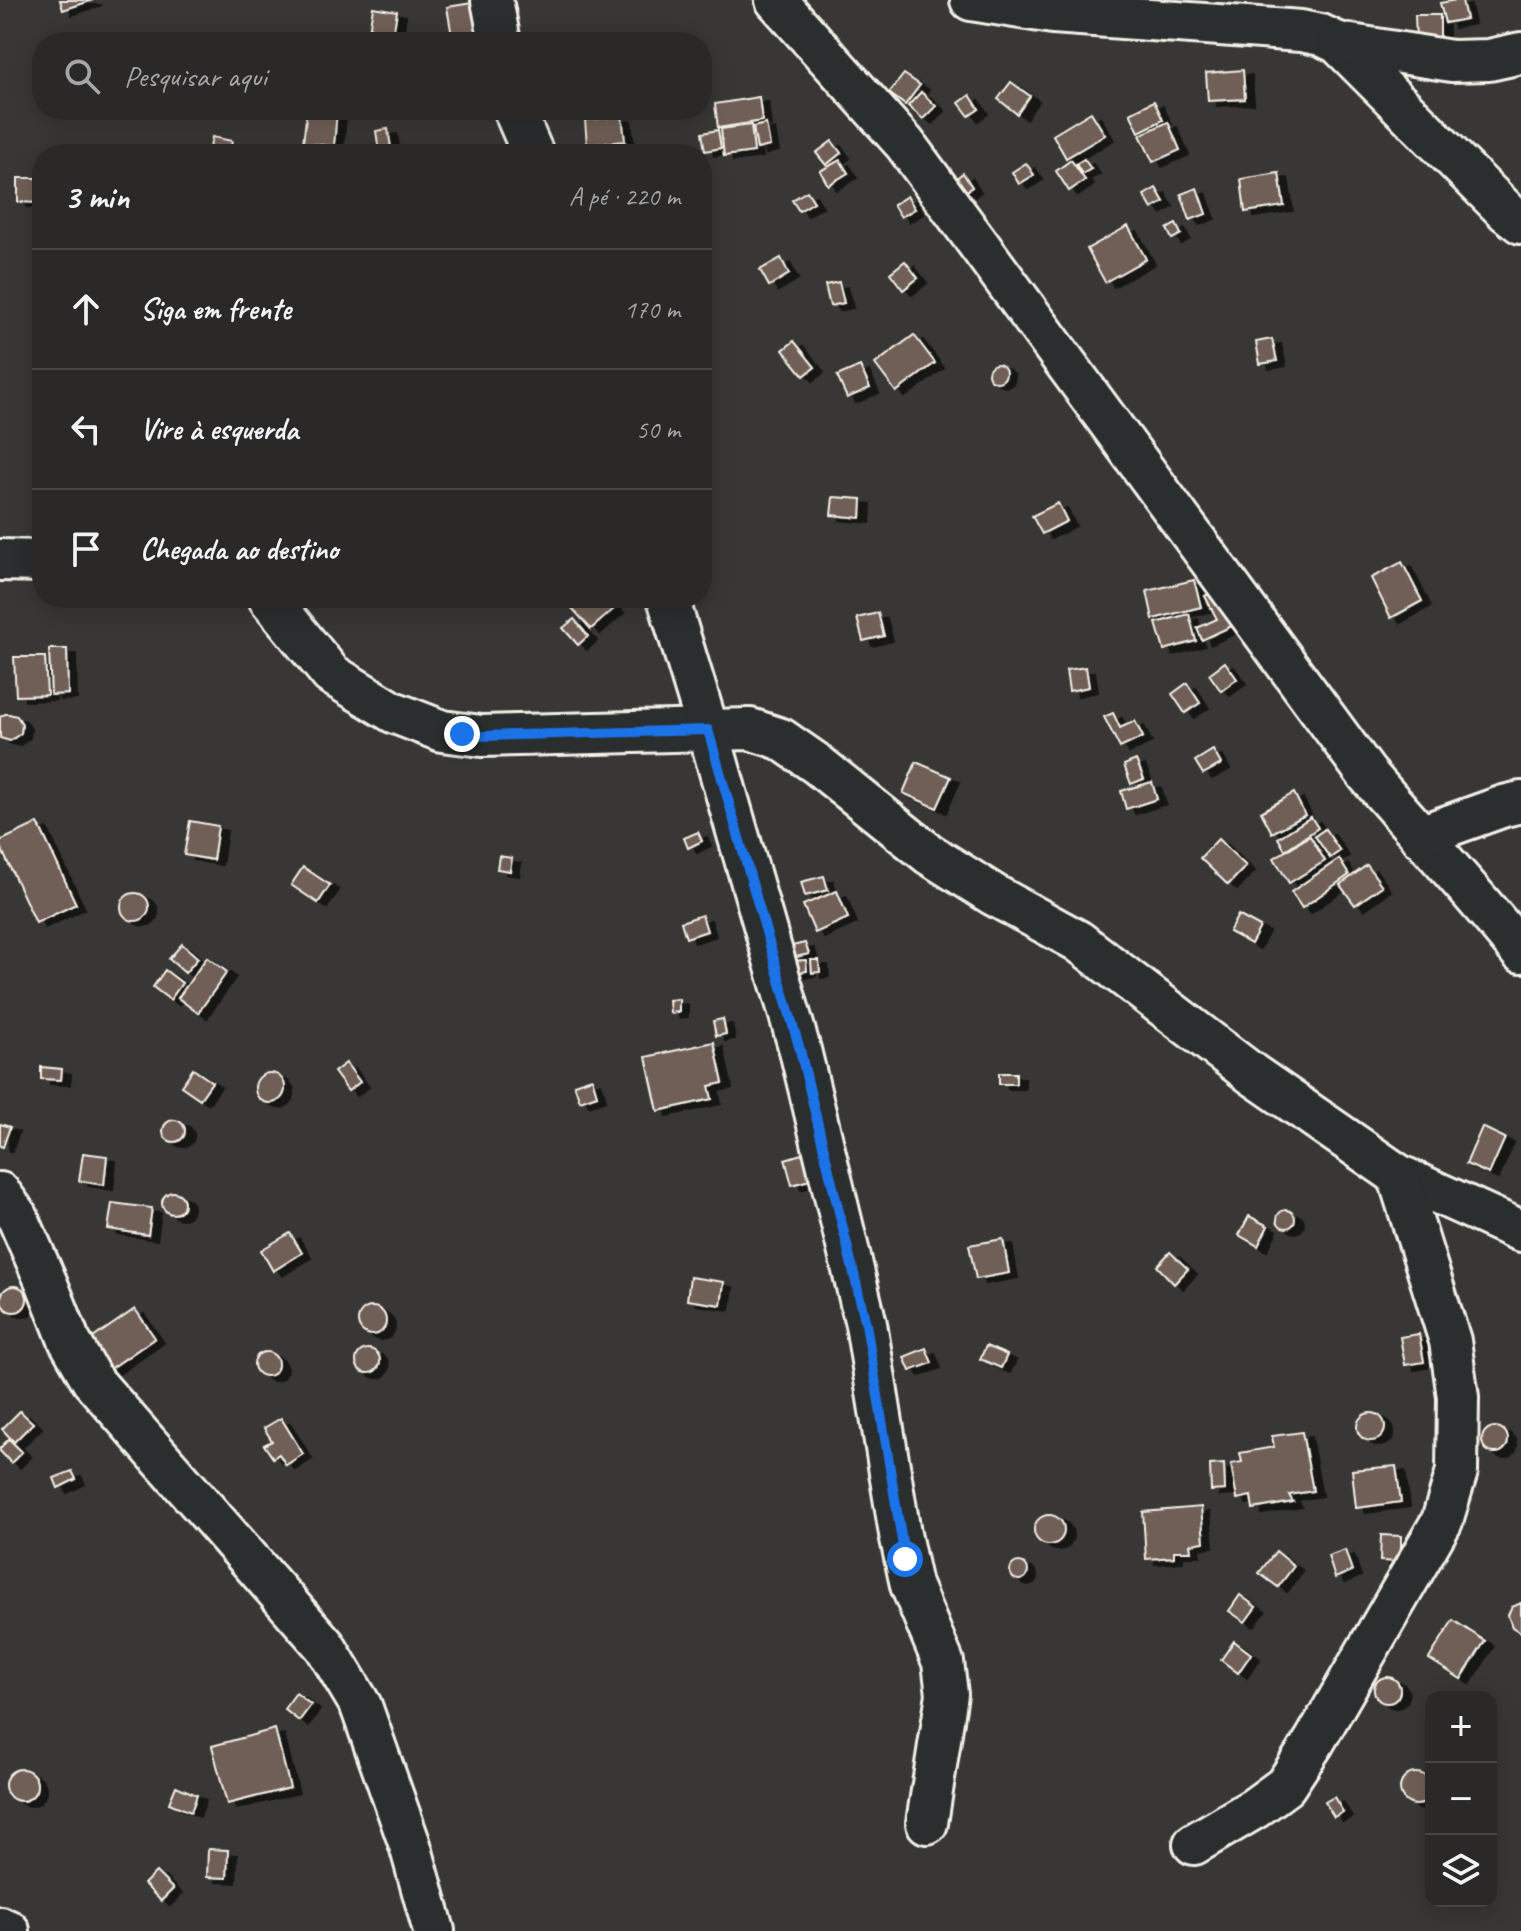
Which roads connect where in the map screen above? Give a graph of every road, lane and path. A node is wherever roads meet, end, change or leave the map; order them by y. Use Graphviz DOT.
graph roads {
  1 [pos="492,0"];
  2 [pos="776,0"];
  3 [pos="971,0"];
  4 [pos="1295,15"];
  5 [pos="498,32"];
  6 [pos="1338,43"];
  7 [pos="1521,53"];
  8 [pos="518,120"];
  9 [pos="529,144"];
  10 [pos="1521,223"];
  11 [pos="0,560"];
  12 [pos="32,561"];
  13 [pos="277,608"];
  14 [pos="671,608"];
  15 [pos="708,730"];
  16 [pos="1521,802"];
  17 [pos="1420,836"];
  18 [pos="1521,952"];
  19 [pos="1398,1175"];
  20 [pos="0,1193"];
  21 [pos="1521,1231"];
  22 [pos="927,1823"];
  23 [pos="1194,1844"];
  24 [pos="0,1927"];
  25 [pos="9,1931"];
  26 [pos="434,1931"];
  1 -- 5 [label="street"];
  2 -- 17 [label="street"];
  3 -- 4 [label="street"];
  4 -- 6 [label="street"];
  6 -- 7 [label="street"];
  6 -- 10 [label="street"];
  8 -- 9 [label="street"];
  11 -- 12 [label="street"];
  13 -- 15 [label="street"];
  14 -- 15 [label="street"];
  15 -- 19 [label="street"];
  15 -- 22 [label="street"];
  16 -- 17 [label="street"];
  17 -- 18 [label="street"];
  19 -- 21 [label="street"];
  19 -- 23 [label="street"];
  20 -- 26 [label="street"];
  24 -- 25 [label="street"];
}
